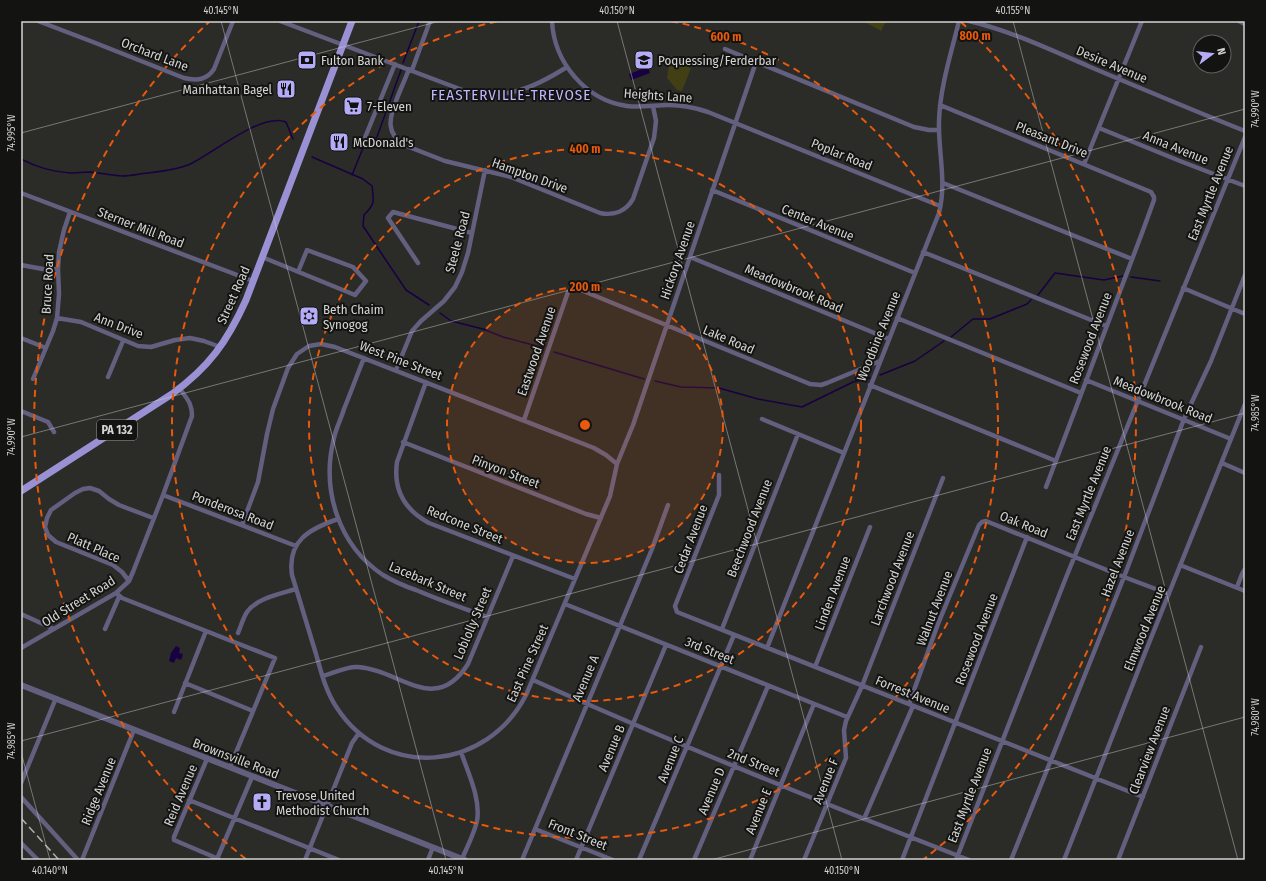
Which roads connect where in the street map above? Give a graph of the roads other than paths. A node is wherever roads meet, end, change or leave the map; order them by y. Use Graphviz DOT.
graph roads {
  1 [pos="38,21"];
  2 [pos="234,21"];
  3 [pos="280,21"];
  4 [pos="352,21"];
  5 [pos="430,21"];
  6 [pos="552,21"];
  7 [pos="959,21"];
  8 [pos="969,21"];
  9 [pos="1142,21"];
  10 [pos="1239,21"];
  11 [pos="1245,24"];
  12 [pos="343,45"];
  13 [pos="724,49"];
  14 [pos="756,62"];
  15 [pos="395,64"];
  16 [pos="567,67"];
  17 [pos="410,70"];
  18 [pos="1119,79"];
  19 [pos="940,105"];
  20 [pos="653,106"];
  21 [pos="735,122"];
  22 [pos="1099,128"];
  23 [pos="939,130"];
  24 [pos="1245,131"];
  25 [pos="1245,137"];
  26 [pos="364,140"];
  27 [pos="1084,164"];
  28 [pos="485,170"];
  29 [pos="1228,179"];
  30 [pos="943,183"];
  31 [pos="1245,186"];
  32 [pos="712,190"];
  33 [pos="21,193"];
  34 [pos="1154,197"];
  35 [pos="940,206"];
  36 [pos="70,212"];
  37 [pos="472,233"];
  38 [pos="922,252"];
  39 [pos="262,257"];
  40 [pos="690,257"];
  41 [pos="1132,259"];
  42 [pos="418,263"];
  43 [pos="21,265"];
  44 [pos="58,269"];
  45 [pos="298,272"];
  46 [pos="915,273"];
  47 [pos="1245,275"];
  48 [pos="253,281"];
  49 [pos="1183,288"];
  50 [pos="571,289"];
  51 [pos="1232,308"];
  52 [pos="1245,314"];
  53 [pos="57,318"];
  54 [pos="897,318"];
  55 [pos="667,325"];
  56 [pos="1106,326"];
  57 [pos="21,338"];
  58 [pos="889,339"];
  59 [pos="123,341"];
  60 [pos="220,347"];
  61 [pos="46,348"];
  62 [pos="364,358"];
  63 [pos="880,361"];
  64 [pos="396,370"];
  65 [pos="108,377"];
  66 [pos="33,379"];
  67 [pos="1086,380"];
  68 [pos="426,382"];
  69 [pos="870,385"];
  70 [pos="180,389"];
  71 [pos="1081,393"];
  72 [pos="1138,401"];
  73 [pos="1245,404"];
  74 [pos="21,411"];
  75 [pos="762,419"];
  76 [pos="1184,419"];
  77 [pos="524,420"];
  78 [pos="54,432"];
  79 [pos="798,434"];
  80 [pos="1231,439"];
  81 [pos="403,442"];
  82 [pos="844,453"];
  83 [pos="1056,461"];
  84 [pos="1222,463"];
  85 [pos="617,464"];
  86 [pos="1245,473"];
  87 [pos="719,475"];
  88 [pos="943,478"];
  89 [pos="1046,487"];
  90 [pos="21,491"];
  91 [pos="163,495"];
  92 [pos="668,505"];
  93 [pos="153,518"];
  94 [pos="601,518"];
  95 [pos="338,519"];
  96 [pos="982,522"];
  97 [pos="242,525"];
  98 [pos="870,527"];
  99 [pos="1027,537"];
  100 [pos="296,546"];
  101 [pos="513,556"];
  102 [pos="1074,556"];
  103 [pos="1180,566"];
  104 [pos="1245,569"];
  105 [pos="1124,577"];
  106 [pos="575,579"];
  107 [pos="129,581"];
  108 [pos="1237,587"];
  109 [pos="296,589"];
  110 [pos="1245,591"];
  111 [pos="1169,594"];
  112 [pos="118,595"];
  113 [pos="565,604"];
  114 [pos="676,610"];
  115 [pos="21,614"];
  116 [pos="487,617"];
  117 [pos="619,625"];
  118 [pos="54,629"];
  119 [pos="105,629"];
  120 [pos="722,629"];
  121 [pos="206,631"];
  122 [pos="238,633"];
  123 [pos="734,634"];
  124 [pos="666,645"];
  125 [pos="1201,647"];
  126 [pos="21,648"];
  127 [pos="767,648"];
  128 [pos="720,666"];
  129 [pos="815,667"];
  130 [pos="323,676"];
  131 [pos="533,680"];
  132 [pos="185,683"];
  133 [pos="21,685"];
  134 [pos="768,686"];
  135 [pos="862,686"];
  136 [pos="56,698"];
  137 [pos="586,704"];
  138 [pos="814,704"];
  139 [pos="911,705"];
  140 [pos="174,712"];
  141 [pos="253,712"];
  142 [pos="847,717"];
  143 [pos="633,723"];
  144 [pos="955,723"];
  145 [pos="134,730"];
  146 [pos="359,733"];
  147 [pos="1002,741"];
  148 [pos="687,746"];
  149 [pos="461,752"];
  150 [pos="207,759"];
  151 [pos="1051,760"];
  152 [pos="734,766"];
  153 [pos="230,767"];
  154 [pos="252,776"];
  155 [pos="1096,778"];
  156 [pos="21,783"];
  157 [pos="780,784"];
  158 [pos="21,797"];
  159 [pos="1143,797"];
  160 [pos="189,800"];
  161 [pos="827,804"];
  162 [pos="327,806"];
  163 [pos="235,818"];
  164 [pos="864,819"];
  165 [pos="535,829"];
  166 [pos="911,837"];
  167 [pos="21,843"];
  168 [pos="433,847"];
  169 [pos="26,848"];
  170 [pos="582,848"];
  171 [pos="310,849"];
  172 [pos="21,852"];
  173 [pos="957,858"];
  174 [pos="463,859"];
  175 [pos="38,860"];
  176 [pos="78,860"];
  177 [pos="82,860"];
  178 [pos="218,860"];
  179 [pos="305,860"];
  180 [pos="339,860"];
  181 [pos="428,860"];
  182 [pos="522,860"];
  183 [pos="576,860"];
  184 [pos="613,860"];
  185 [pos="639,860"];
  186 [pos="694,860"];
  187 [pos="750,860"];
  188 [pos="804,860"];
  189 [pos="902,860"];
  190 [pos="969,860"];
  191 [pos="1011,860"];
  192 [pos="1064,860"];
  193 [pos="1118,860"];
  1 -- 2 [label="street, Orchard Lane"];
  3 -- 12 [label="street"];
  4 -- 12 [label="main road, Street Road / PA 132"];
  5 -- 17 [label="street, Hampton Drive"];
  6 -- 16 [label="street, Heights Lane"];
  7 -- 19 [label="street, Woodbine Avenue"];
  8 -- 18 [label="street, Desire Avenue"];
  9 -- 18 [label="street"];
  10 -- 11 [label="street"];
  12 -- 15 [label="street"];
  12 -- 39 [label="main road, Street Road / PA 132"];
  13 -- 14 [label="street"];
  14 -- 21 [label="street, Hickory Avenue"];
  14 -- 23 [label="street"];
  15 -- 17 [label="street"];
  15 -- 26 [label="street"];
  16 -- 17 [label="street"];
  16 -- 20 [label="street, Heights Lane"];
  17 -- 28 [label="street, Hampton Drive"];
  18 -- 22 [label="street"];
  18 -- 24 [label="street, Desire Avenue"];
  19 -- 23 [label="street, Woodbine Avenue"];
  19 -- 27 [label="street, Pleasant Drive"];
  20 -- 21 [label="street, Heights Lane"];
  20 -- 28 [label="street, Hampton Drive"];
  21 -- 32 [label="street, Hickory Avenue"];
  21 -- 35 [label="street, Poplar Road"];
  22 -- 27 [label="street"];
  22 -- 29 [label="street, Anna Avenue"];
  23 -- 30 [label="street, Woodbine Avenue"];
  25 -- 29 [label="street, East Myrtle Avenue"];
  27 -- 34 [label="street, Pleasant Drive"];
  28 -- 37 [label="street, Steele Road"];
  29 -- 31 [label="street, Anna Avenue"];
  29 -- 49 [label="street, East Myrtle Avenue"];
  30 -- 35 [label="street, Woodbine Avenue"];
  30 -- 41 [label="street"];
  32 -- 40 [label="street, Hickory Avenue"];
  32 -- 46 [label="street, Center Avenue"];
  33 -- 36 [label="street, Sterner Mill Road"];
  34 -- 41 [label="street, Rosewood Avenue"];
  35 -- 38 [label="street, Woodbine Avenue"];
  36 -- 44 [label="street, Bruce Road"];
  36 -- 48 [label="street, Sterner Mill Road"];
  37 -- 42 [label="street"];
  37 -- 64 [label="street, Steele Road"];
  38 -- 46 [label="street, Woodbine Avenue"];
  38 -- 56 [label="street"];
  39 -- 45 [label="street"];
  39 -- 48 [label="main road, Street Road / PA 132"];
  40 -- 55 [label="street, Hickory Avenue"];
  40 -- 58 [label="street, Meadowbrook Road"];
  41 -- 56 [label="street, Rosewood Avenue"];
  43 -- 44 [label="street"];
  44 -- 53 [label="street, Bruce Road"];
  45 -- 45 [label="street"];
  46 -- 54 [label="street, Woodbine Avenue"];
  47 -- 51 [label="street, Hazel Avenue"];
  48 -- 60 [label="main road, Street Road / PA 132"];
  49 -- 51 [label="street"];
  49 -- 72 [label="street, East Myrtle Avenue"];
  50 -- 55 [label="street, Lake Road"];
  50 -- 77 [label="street, Eastwood Avenue"];
  51 -- 52 [label="street"];
  51 -- 76 [label="street, Hazel Avenue"];
  53 -- 59 [label="street, Ann Drive"];
  53 -- 61 [label="street, Bruce Road"];
  54 -- 58 [label="street, Woodbine Avenue"];
  54 -- 71 [label="street"];
  55 -- 63 [label="street, Lake Road"];
  55 -- 85 [label="street, Hickory Avenue"];
  56 -- 67 [label="street, Rosewood Avenue"];
  57 -- 61 [label="street"];
  58 -- 63 [label="street, Woodbine Avenue"];
  59 -- 60 [label="street, Ann Drive"];
  59 -- 65 [label="street"];
  60 -- 70 [label="main road, Street Road / PA 132"];
  61 -- 66 [label="street, Bruce Road"];
  62 -- 64 [label="street, West Pine Street"];
  62 -- 95 [label="street, Lacebark Street"];
  62 -- 97 [label="street, West Pine Street"];
  63 -- 69 [label="street, Woodbine Avenue"];
  64 -- 68 [label="street, West Pine Street"];
  67 -- 71 [label="street, Rosewood Avenue"];
  67 -- 72 [label="street, Meadowbrook Road"];
  68 -- 77 [label="street, West Pine Street"];
  68 -- 81 [label="street, Redcone Street"];
  69 -- 82 [label="street, Woodbine Avenue"];
  69 -- 83 [label="street"];
  70 -- 90 [label="main road, Street Road / PA 132"];
  70 -- 91 [label="street, Old Street Road"];
  71 -- 83 [label="street, Rosewood Avenue"];
  72 -- 76 [label="street, Meadowbrook Road"];
  72 -- 102 [label="street, East Myrtle Avenue"];
  73 -- 80 [label="street, Elmwood Avenue"];
  74 -- 78 [label="street"];
  75 -- 79 [label="street"];
  76 -- 80 [label="street, Meadowbrook Road"];
  76 -- 105 [label="street, Hazel Avenue"];
  77 -- 85 [label="street, West Pine Street"];
  79 -- 82 [label="street"];
  79 -- 120 [label="street, Beechwood Avenue"];
  80 -- 84 [label="street, Elmwood Avenue"];
  81 -- 94 [label="street, Pinyon Street"];
  81 -- 101 [label="street, Redcone Street"];
  82 -- 127 [label="street, Woodbine Avenue"];
  83 -- 89 [label="street, Rosewood Avenue"];
  84 -- 86 [label="street"];
  84 -- 103 [label="street, Elmwood Avenue"];
  85 -- 94 [label="street, East Pine Street"];
  87 -- 114 [label="street, Cedar Avenue"];
  88 -- 135 [label="street, Larchwood Avenue"];
  91 -- 93 [label="street, Old Street Road"];
  91 -- 97 [label="street, Ponderosa Road"];
  92 -- 117 [label="street, Avenue A"];
  93 -- 107 [label="street, Old Street Road"];
  93 -- 107 [label="street, Platt Place"];
  94 -- 106 [label="street, East Pine Street"];
  95 -- 100 [label="street, East Pine Street"];
  95 -- 116 [label="street, Lacebark Street"];
  96 -- 99 [label="street, Oak Road"];
  96 -- 139 [label="street, Walnut Avenue"];
  97 -- 100 [label="street, Ponderosa Road"];
  98 -- 129 [label="street, Linden Avenue"];
  99 -- 102 [label="street, Oak Road"];
  99 -- 144 [label="street, Rosewood Avenue"];
  100 -- 109 [label="street, East Pine Street"];
  101 -- 106 [label="street, Redcone Street"];
  101 -- 116 [label="street, Loblolly Street"];
  102 -- 105 [label="street, Oak Road"];
  102 -- 147 [label="street, East Myrtle Avenue"];
  103 -- 108 [label="street"];
  103 -- 111 [label="street, Elmwood Avenue"];
  104 -- 108 [label="street"];
  105 -- 111 [label="street, Oak Road"];
  105 -- 151 [label="street, Hazel Avenue"];
  106 -- 113 [label="street, East Pine Street"];
  107 -- 112 [label="street, Old Street Road"];
  108 -- 110 [label="street"];
  109 -- 122 [label="street"];
  109 -- 130 [label="street, East Pine Street"];
  111 -- 155 [label="street, Elmwood Avenue"];
  112 -- 118 [label="street, Old Street Road"];
  112 -- 119 [label="street"];
  112 -- 121 [label="street"];
  113 -- 117 [label="street, 3rd Street"];
  113 -- 131 [label="street, East Pine Street"];
  114 -- 120 [label="street, Forrest Avenue"];
  115 -- 118 [label="street"];
  116 -- 130 [label="street, Loblolly Street"];
  117 -- 124 [label="street, 3rd Street"];
  117 -- 137 [label="street, Avenue A"];
  118 -- 126 [label="street, Old Street Road"];
  120 -- 123 [label="street, Forrest Avenue"];
  121 -- 132 [label="street"];
  121 -- 141 [label="street"];
  123 -- 127 [label="street, Forrest Avenue"];
  123 -- 128 [label="street"];
  124 -- 128 [label="street, 3rd Street"];
  124 -- 143 [label="street, Avenue B"];
  125 -- 159 [label="street, Clearview Avenue"];
  127 -- 129 [label="street, Forrest Avenue"];
  128 -- 134 [label="street, 3rd Street"];
  128 -- 148 [label="street, Avenue C"];
  129 -- 135 [label="street, Forrest Avenue"];
  130 -- 146 [label="street, East Pine Street"];
  131 -- 137 [label="street, 2nd Street"];
  131 -- 149 [label="street, East Pine Street"];
  132 -- 140 [label="street"];
  132 -- 141 [label="street"];
  133 -- 136 [label="street, Brownsville Road"];
  134 -- 138 [label="street, 3rd Street"];
  134 -- 152 [label="street, Avenue D"];
  135 -- 139 [label="street, Forrest Avenue"];
  135 -- 142 [label="street, Avenue F"];
  136 -- 145 [label="street, Brownsville Road"];
  136 -- 156 [label="street"];
  137 -- 143 [label="street, 2nd Street"];
  137 -- 165 [label="street, Avenue A"];
  138 -- 142 [label="street, 3rd Street"];
  138 -- 157 [label="street, Avenue E"];
  139 -- 144 [label="street, Forrest Avenue"];
  139 -- 164 [label="street, Walnut Avenue"];
  141 -- 153 [label="street"];
  142 -- 161 [label="street, Avenue F"];
  143 -- 148 [label="street, 2nd Street"];
  143 -- 170 [label="street, Avenue B"];
  144 -- 147 [label="street, Forrest Avenue"];
  144 -- 166 [label="street, Rosewood Avenue"];
  145 -- 150 [label="street, Brownsville Road"];
  145 -- 177 [label="street, Ridge Avenue"];
  146 -- 149 [label="street, East Pine Street"];
  146 -- 162 [label="street"];
  147 -- 151 [label="street, Forrest Avenue"];
  147 -- 173 [label="street, East Myrtle Avenue"];
  148 -- 152 [label="street, 2nd Street"];
  148 -- 185 [label="street, Avenue C"];
  149 -- 174 [label="street"];
  150 -- 153 [label="street, Brownsville Road"];
  150 -- 160 [label="street, Reid Avenue"];
  151 -- 155 [label="street, Forrest Avenue"];
  151 -- 191 [label="street, Hazel Avenue"];
  152 -- 157 [label="street, 2nd Street"];
  152 -- 186 [label="street, Avenue D"];
  153 -- 154 [label="street, Brownsville Road"];
  154 -- 162 [label="street, Brownsville Road"];
  154 -- 163 [label="street"];
  155 -- 159 [label="street, Forrest Avenue"];
  155 -- 192 [label="street, Elmwood Avenue"];
  157 -- 161 [label="street, 2nd Street"];
  157 -- 187 [label="street, Avenue E"];
  158 -- 176 [label="street"];
  159 -- 193 [label="street, Clearview Avenue"];
  160 -- 163 [label="street"];
  160 -- 178 [label="street, Reid Avenue"];
  161 -- 164 [label="street, 2nd Street"];
  161 -- 188 [label="street, Avenue F"];
  162 -- 168 [label="street, Brownsville Road"];
  162 -- 171 [label="street"];
  163 -- 171 [label="street"];
  163 -- 178 [label="street"];
  164 -- 166 [label="street, 2nd Street"];
  165 -- 170 [label="street, Front Street"];
  165 -- 182 [label="street, Avenue A"];
  166 -- 173 [label="street, 2nd Street"];
  166 -- 189 [label="street, Rosewood Avenue"];
  167 -- 169 [label="street"];
  168 -- 174 [label="street, Brownsville Road"];
  168 -- 181 [label="street"];
  169 -- 172 [label="street"];
  169 -- 175 [label="street"];
  170 -- 183 [label="street, Avenue B"];
  170 -- 184 [label="street, Front Street"];
  171 -- 179 [label="street"];
  171 -- 180 [label="street"];
  173 -- 190 [label="street, 2nd Street"];
}
